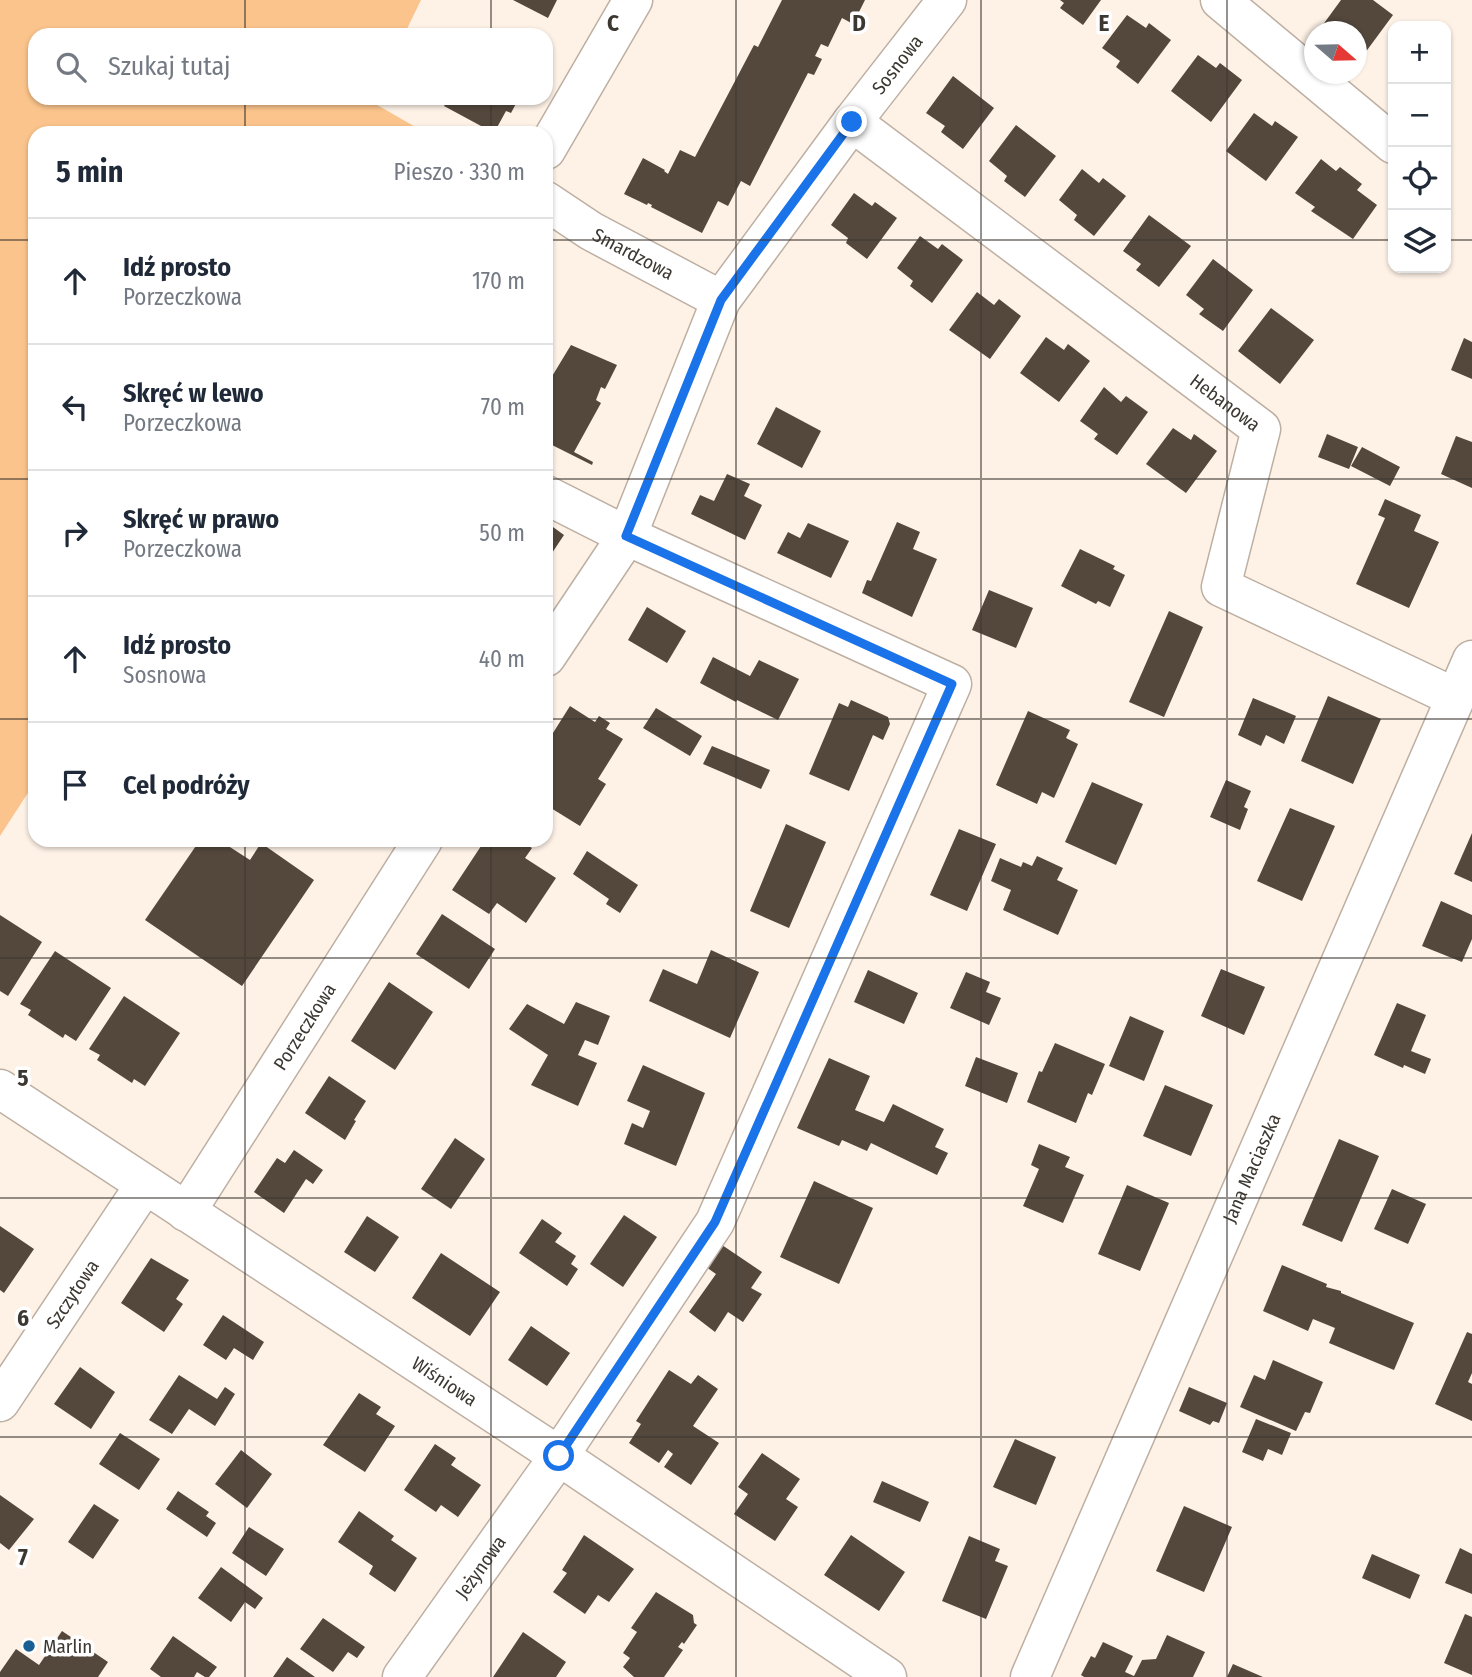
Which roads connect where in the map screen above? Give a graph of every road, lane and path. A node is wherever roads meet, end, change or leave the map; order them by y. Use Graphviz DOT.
graph roads {
  1 [pos="633,0"];
  2 [pos="947,0"];
  3 [pos="1220,0"];
  4 [pos="852,122"];
  5 [pos="553,138"];
  6 [pos="1388,140"];
  7 [pos="553,206"];
  8 [pos="721,300"];
  9 [pos="553,499"];
  10 [pos="626,536"];
  11 [pos="553,646"];
  12 [pos="1472,660"];
  13 [pos="1454,698"];
  14 [pos="419,847"];
  15 [pos="0,1089"];
  16 [pos="144,1186"];
  17 [pos="186,1212"];
  18 [pos="0,1402"];
  19 [pos="559,1456"];
  20 [pos="402,1677"];
  21 [pos="887,1677"];
  22 [pos="1031,1677"];
  1 -- 5 [label="street"];
  2 -- 4 [label="street, Sosnowa"];
  3 -- 6 [label="street"];
  4 -- 8 [label="street, Sosnowa"];
  4 -- 13 [label="street, Hebanowa"];
  7 -- 8 [label="street, Smardzowa"];
  8 -- 10 [label="street"];
  9 -- 10 [label="street"];
  10 -- 11 [label="street"];
  10 -- 19 [label="street"];
  12 -- 13 [label="street, Jana Maciaszka"];
  13 -- 22 [label="street, Jana Maciaszka"];
  14 -- 17 [label="street, Porzeczkowa"];
  15 -- 16 [label="street, Wiśniowa"];
  16 -- 17 [label="street, Wiśniowa"];
  16 -- 18 [label="street, Szczytowa"];
  17 -- 19 [label="street, Wiśniowa"];
  19 -- 20 [label="street, Jeżynowa"];
  19 -- 21 [label="street, Wiśniowa"];
}
